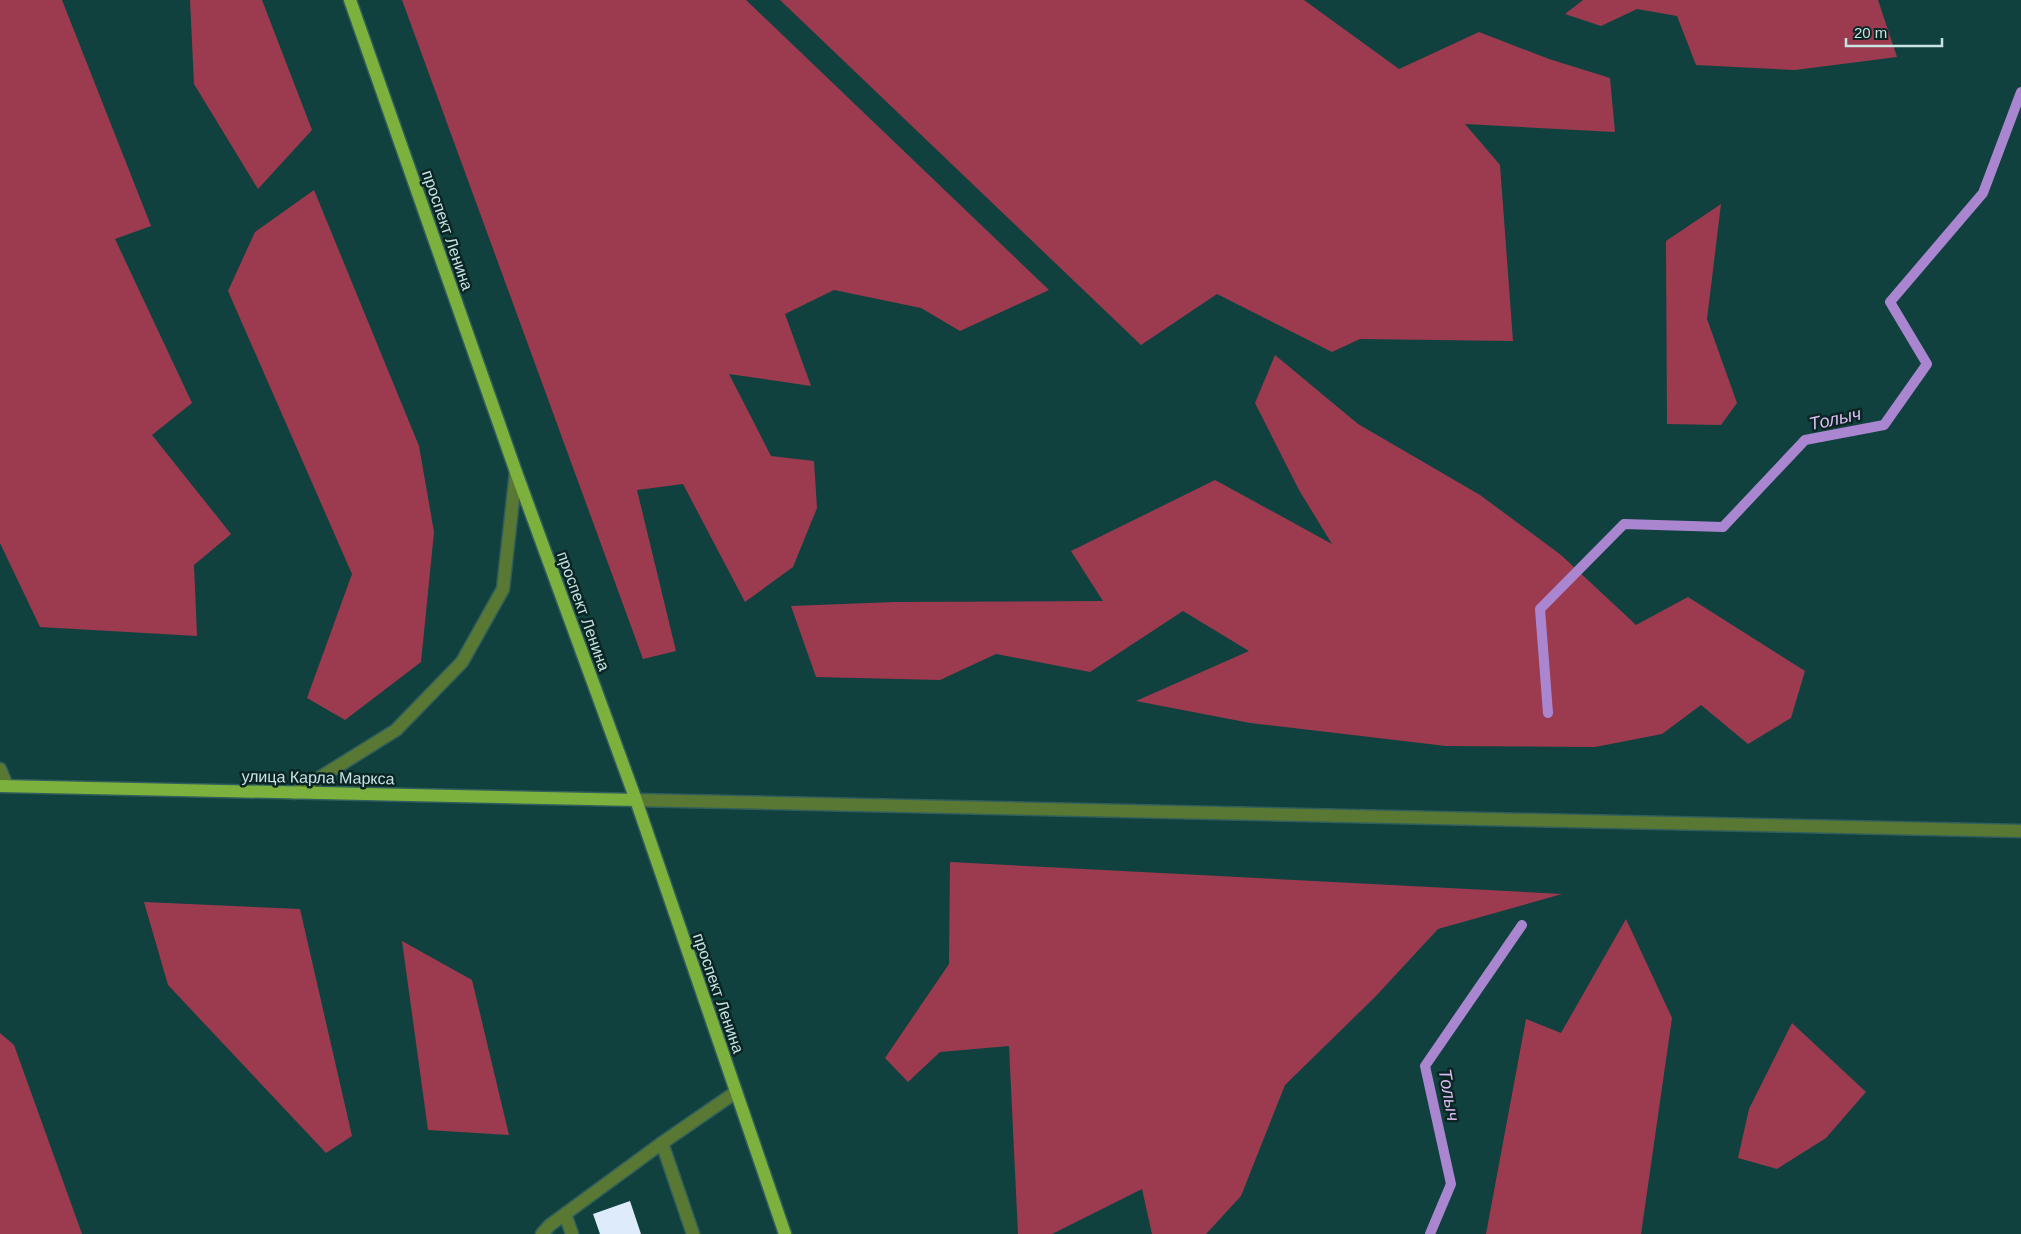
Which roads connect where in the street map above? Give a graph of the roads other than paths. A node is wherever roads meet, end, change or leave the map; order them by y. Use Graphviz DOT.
graph roads {
  1 [pos="350,0"];
  2 [pos="516,472"];
  3 [pos="0,769"];
  4 [pos="3,786"];
  5 [pos="295,793"];
  6 [pos="636,800"];
  7 [pos="2021,831"];
  8 [pos="736,1092"];
  9 [pos="662,1144"];
  10 [pos="565,1214"];
  11 [pos="542,1234"];
  12 [pos="572,1234"];
  13 [pos="693,1234"];
  14 [pos="785,1234"];
  1 -- 2 [label="main road, проспект Ленина"];
  2 -- 5 [label="street"];
  2 -- 6 [label="main road, проспект Ленина"];
  3 -- 4 [label="street"];
  4 -- 5 [label="main road, улица Карла Маркса"];
  5 -- 6 [label="main road, улица Карла Маркса"];
  6 -- 7 [label="street"];
  6 -- 8 [label="main road, проспект Ленина"];
  8 -- 9 [label="street"];
  8 -- 14 [label="main road, проспект Ленина"];
  9 -- 10 [label="street"];
  9 -- 13 [label="street"];
  10 -- 11 [label="street"];
  10 -- 12 [label="street"];
}
